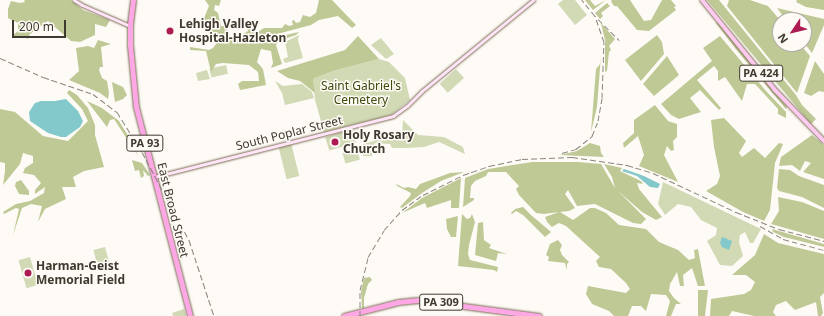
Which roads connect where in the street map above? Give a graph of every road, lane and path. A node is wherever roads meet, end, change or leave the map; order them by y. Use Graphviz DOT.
graph roads {
  1 [pos="74,0"];
  2 [pos="133,0"];
  3 [pos="533,0"];
  4 [pos="702,0"];
  5 [pos="130,26"];
  6 [pos="824,141"];
  7 [pos="154,177"];
  8 [pos="190,316"];
  9 [pos="344,316"];
  10 [pos="539,316"];
  1 -- 5 [label="main road"];
  2 -- 5 [label="highway, East Broad Street / PA 93"];
  3 -- 7 [label="main road, South Poplar Street"];
  4 -- 6 [label="main road, PA 424"];
  5 -- 7 [label="highway, East Broad Street / PA 93"];
  7 -- 8 [label="highway, East Broad Street / PA 93"];
  9 -- 10 [label="highway, PA 309"];
}
